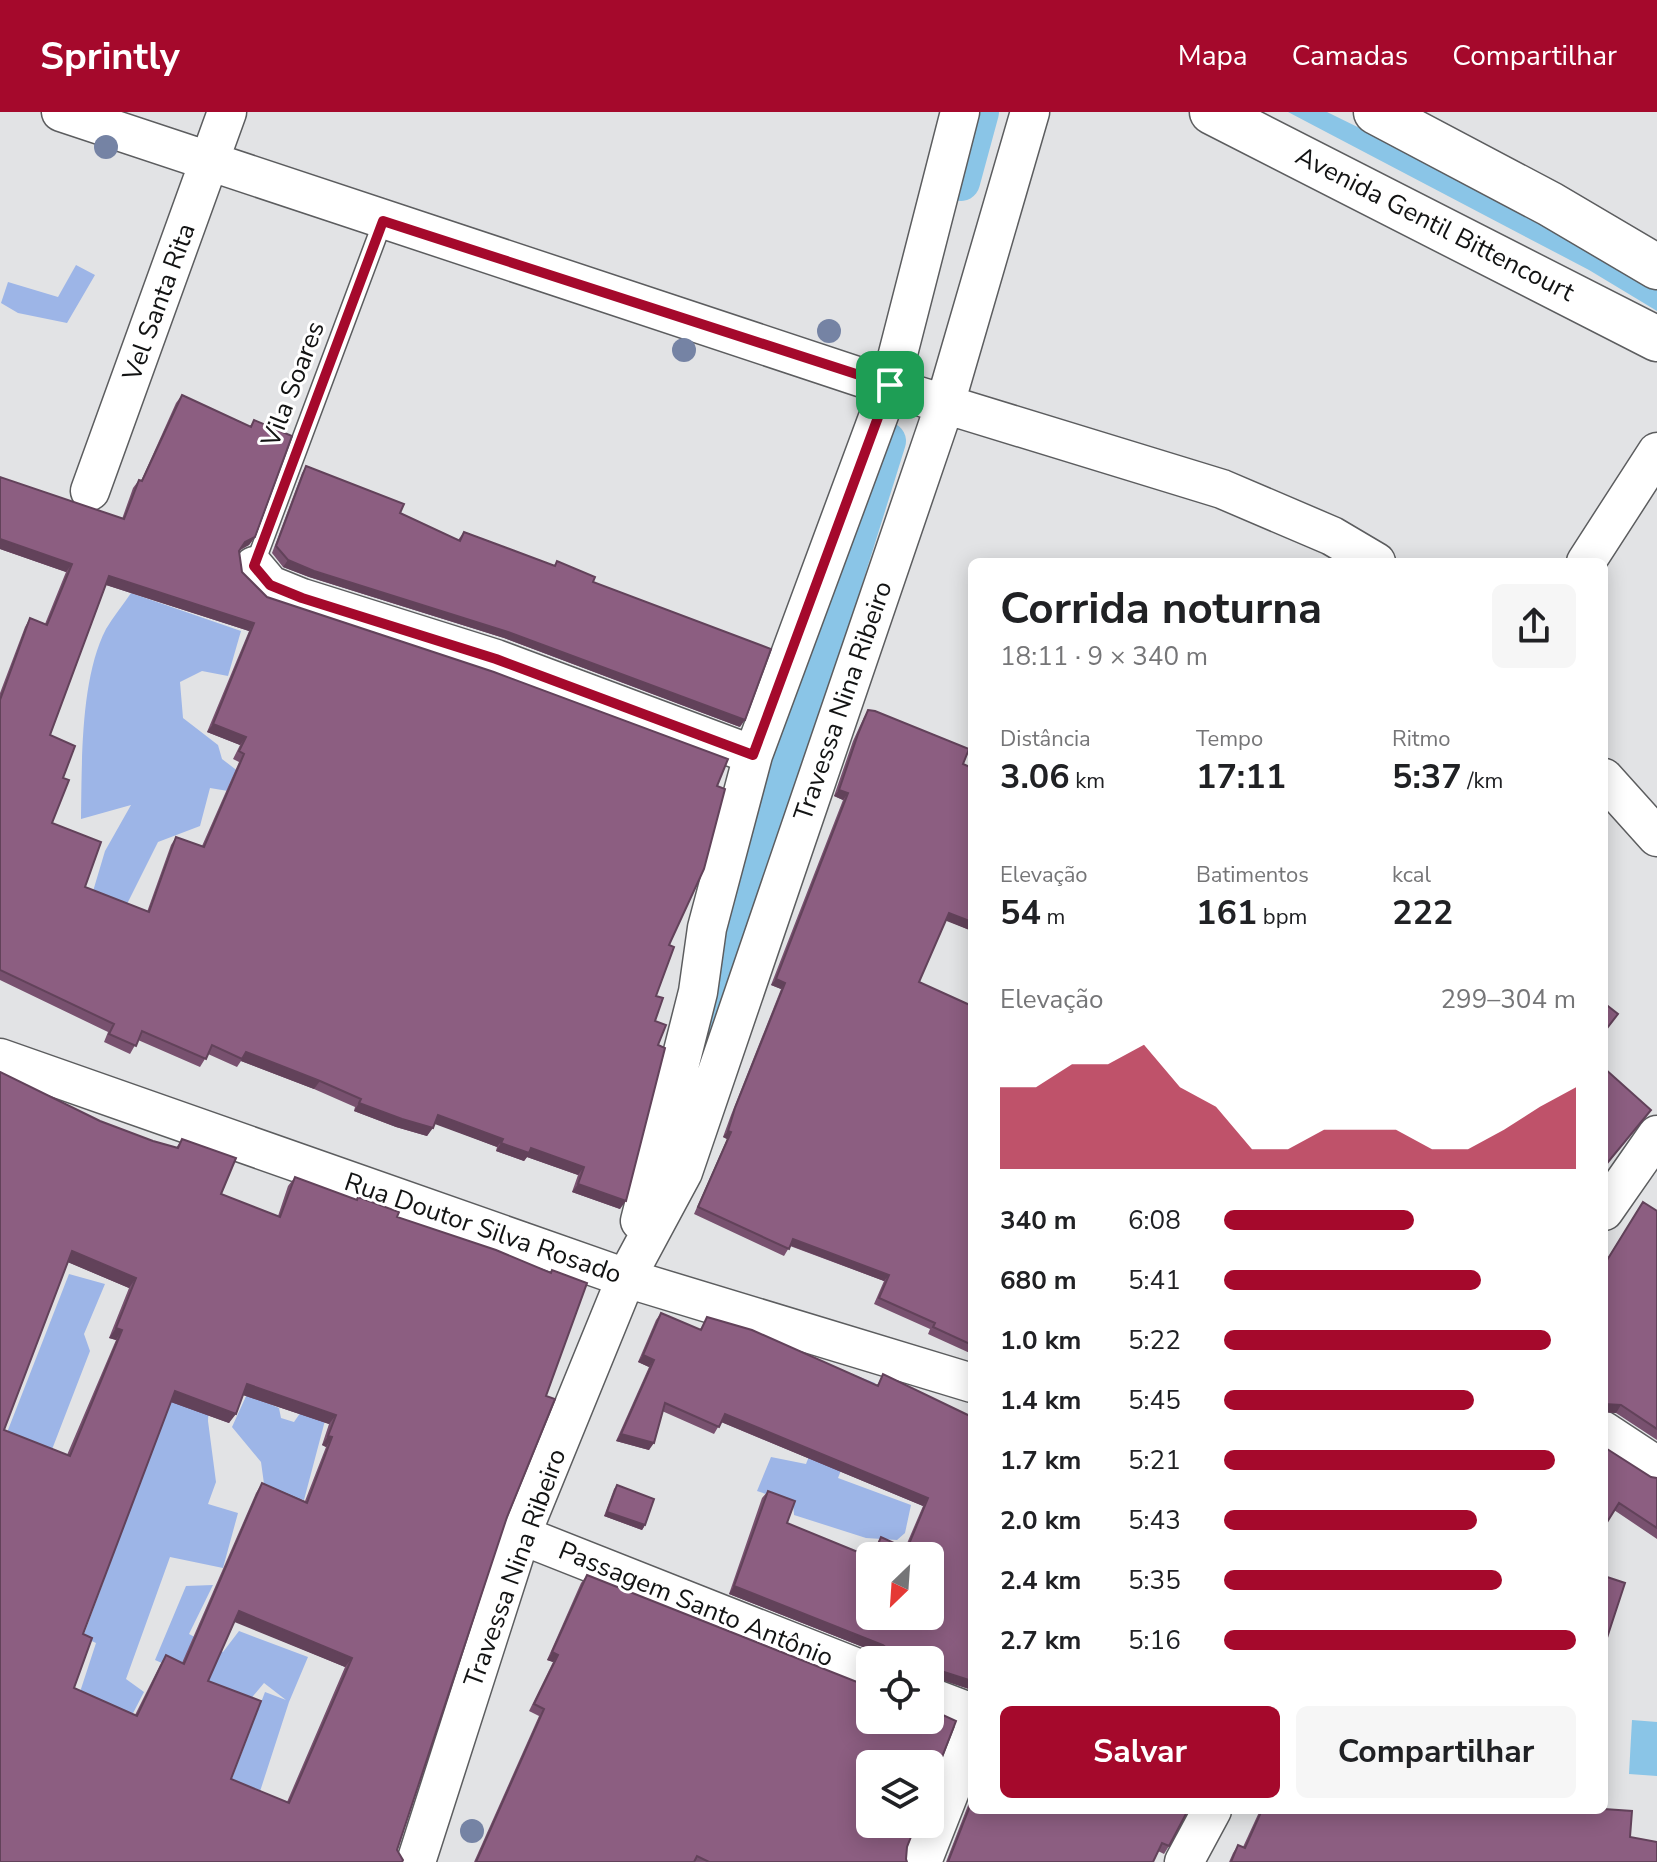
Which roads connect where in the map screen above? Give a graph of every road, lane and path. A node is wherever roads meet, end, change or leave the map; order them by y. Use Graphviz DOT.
graph roads {
  1 [pos="61,112"];
  2 [pos="227,112"];
  3 [pos="960,112"];
  4 [pos="1030,112"];
  5 [pos="1212,112"];
  6 [pos="1376,112"];
  7 [pos="210,163"];
  8 [pos="383,221"];
  9 [pos="1657,267"];
  10 [pos="1657,339"];
  11 [pos="890,385"];
  12 [pos="945,404"];
  13 [pos="1657,452"];
  14 [pos="90,491"];
  15 [pos="1369,558"];
  16 [pos="1589,558"];
  17 [pos="254,566"];
  18 [pos="753,755"];
  19 [pos="1608,782"];
  20 [pos="1657,837"];
  21 [pos="0,1058"];
  22 [pos="1657,1135"];
  23 [pos="1608,1205"];
  24 [pos="626,1278"];
  25 [pos="968,1382"];
  26 [pos="1608,1434"];
  27 [pos="1657,1466"];
  28 [pos="521,1535"];
  29 [pos="856,1667"];
  30 [pos="944,1702"];
  31 [pos="968,1711"];
  32 [pos="968,1745"];
  33 [pos="1210,1814"];
  34 [pos="416,1862"];
  35 [pos="922,1862"];
  36 [pos="1184,1862"];
  1 -- 7 [label="street"];
  2 -- 7 [label="street, Vel Santa Rita"];
  3 -- 11 [label="street, Travessa Nina Ribeiro"];
  4 -- 12 [label="street, Travessa Nina Ribeiro"];
  5 -- 10 [label="street, Avenida Gentil Bittencourt"];
  6 -- 9 [label="street"];
  7 -- 8 [label="street"];
  7 -- 14 [label="street, Vel Santa Rita"];
  8 -- 11 [label="street"];
  8 -- 17 [label="lane, Vila Soares"];
  11 -- 12 [label="street"];
  11 -- 18 [label="street, Travessa Nina Ribeiro"];
  12 -- 15 [label="street"];
  12 -- 24 [label="street, Travessa Nina Ribeiro"];
  13 -- 16 [label="street"];
  17 -- 18 [label="street"];
  18 -- 24 [label="street, Travessa Nina Ribeiro"];
  19 -- 20 [label="street"];
  21 -- 24 [label="street, Rua Doutor Silva Rosado"];
  22 -- 23 [label="street"];
  24 -- 25 [label="street, Rua Doutor Silva Rosado"];
  24 -- 28 [label="street, Travessa Nina Ribeiro"];
  26 -- 27 [label="street"];
  28 -- 29 [label="street, Passagem Santo Antônio"];
  28 -- 34 [label="street, Travessa Nina Ribeiro"];
  30 -- 31 [label="street"];
  32 -- 35 [label="street"];
  33 -- 36 [label="street"];
}
